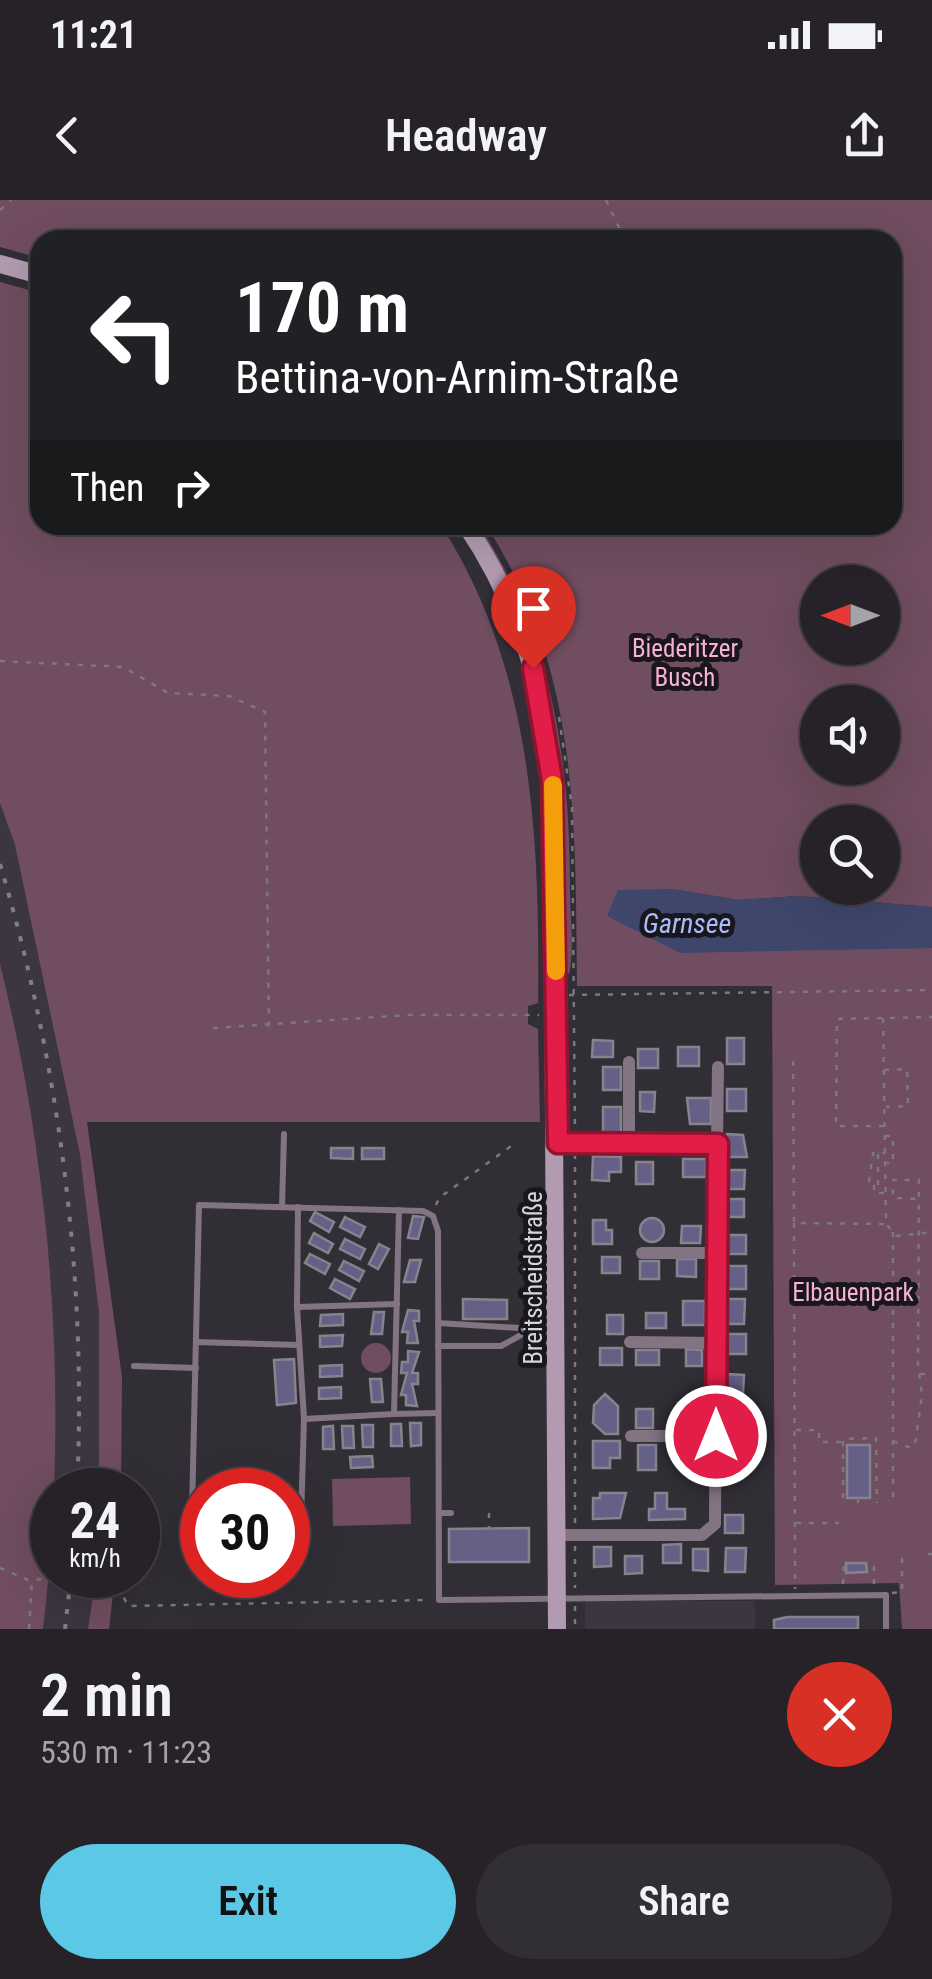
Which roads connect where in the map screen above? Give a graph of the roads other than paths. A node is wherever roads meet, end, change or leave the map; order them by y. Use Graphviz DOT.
graph roads {
  1 [pos="0,264"];
  2 [pos="30,273"];
  3 [pos="472,535"];
  4 [pos="629,1062"];
  5 [pos="718,1067"];
  6 [pos="284,1134"];
  7 [pos="566,1144"];
  8 [pos="629,1144"];
  9 [pos="718,1144"];
  10 [pos="282,1207"];
  11 [pos="298,1207"];
  12 [pos="398,1210"];
  13 [pos="642,1253"];
  14 [pos="716,1254"];
  15 [pos="397,1304"];
  16 [pos="296,1307"];
  17 [pos="438,1323"];
  18 [pos="532,1329"];
  19 [pos="558,1330"];
  20 [pos="196,1342"];
  21 [pos="630,1342"];
  22 [pos="716,1343"];
  23 [pos="298,1345"];
  24 [pos="438,1346"];
  25 [pos="134,1366"];
  26 [pos="196,1368"];
  27 [pos="438,1413"];
  28 [pos="394,1414"];
  29 [pos="304,1419"];
  30 [pos="632,1436"];
  31 [pos="716,1436"];
  32 [pos="193,1468"];
  33 [pos="302,1468"];
  34 [pos="439,1513"];
  35 [pos="451,1513"];
  36 [pos="566,1536"];
  37 [pos="566,1597"];
  38 [pos="557,1629"];
  39 [pos="886,1629"];
  1 -- 2 [label="street"];
  3 -- 7 [label="street, Breitscheidstraße"];
  4 -- 8 [label="street"];
  5 -- 9 [label="street"];
  6 -- 10 [label="lane"];
  7 -- 8 [label="street"];
  7 -- 19 [label="street, Breitscheidstraße"];
  8 -- 9 [label="street"];
  9 -- 14 [label="street"];
  10 -- 11 [label="lane"];
  10 -- 20 [label="lane"];
  11 -- 12 [label="lane"];
  11 -- 16 [label="lane"];
  12 -- 15 [label="lane"];
  12 -- 17 [label="lane"];
  13 -- 14 [label="street"];
  14 -- 22 [label="street"];
  15 -- 16 [label="lane"];
  15 -- 28 [label="lane"];
  16 -- 23 [label="lane"];
  17 -- 18 [label="lane"];
  17 -- 24 [label="lane"];
  18 -- 19 [label="lane"];
  18 -- 24 [label="lane"];
  19 -- 36 [label="street, Breitscheidstraße"];
  20 -- 23 [label="lane"];
  20 -- 26 [label="lane"];
  21 -- 22 [label="street"];
  22 -- 31 [label="street"];
  23 -- 29 [label="lane"];
  24 -- 27 [label="lane"];
  25 -- 26 [label="lane"];
  26 -- 32 [label="lane"];
  27 -- 28 [label="lane"];
  27 -- 34 [label="lane"];
  28 -- 29 [label="lane"];
  29 -- 33 [label="lane"];
  30 -- 31 [label="street"];
  31 -- 36 [label="street"];
  34 -- 35 [label="lane"];
  34 -- 37 [label="lane"];
  36 -- 37 [label="street, Breitscheidstraße"];
  37 -- 38 [label="street, Breitscheidstraße"];
  37 -- 39 [label="lane"];
}
